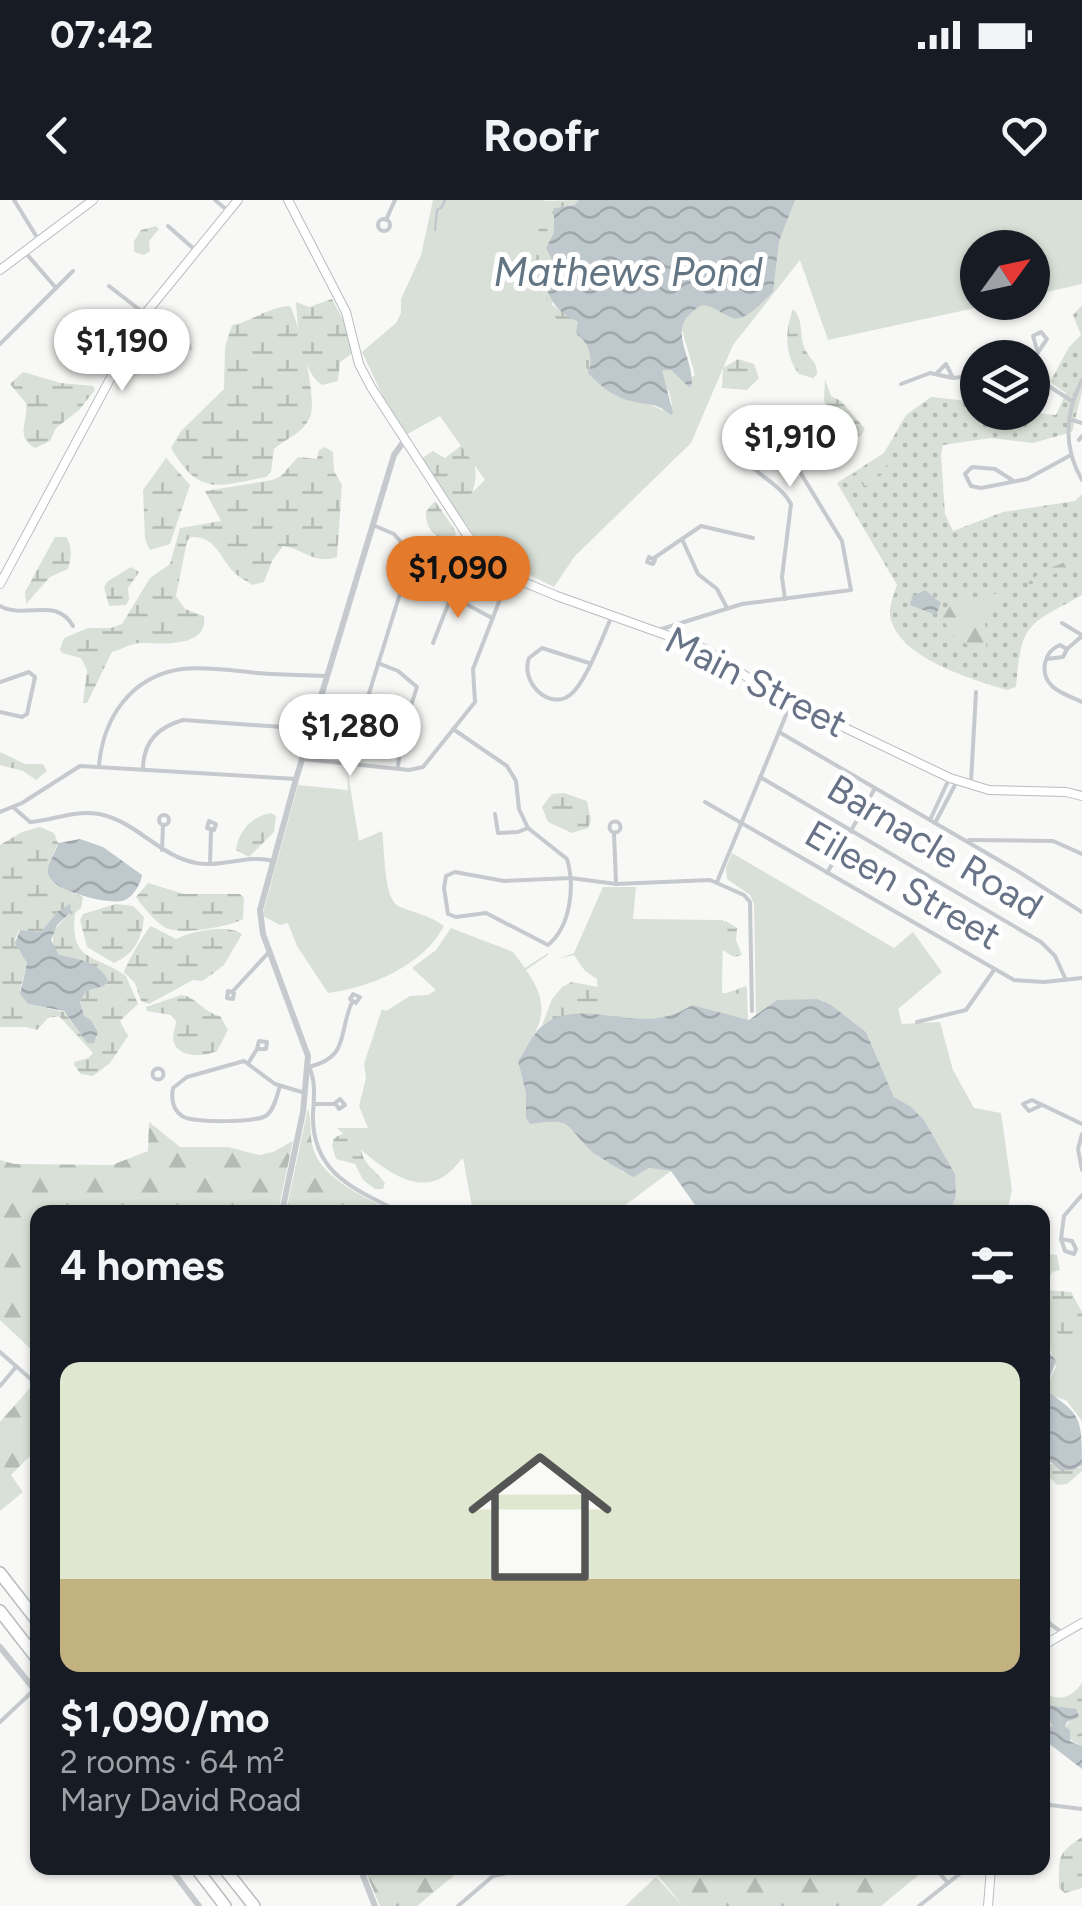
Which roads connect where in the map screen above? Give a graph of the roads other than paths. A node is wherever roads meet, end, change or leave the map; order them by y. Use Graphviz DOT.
graph roads {
  1 [pos="14,200"];
  2 [pos="93,200"];
  3 [pos="216,200"];
  4 [pos="238,200"];
  5 [pos="288,200"];
  6 [pos="394,200"];
  7 [pos="228,211"];
  8 [pos="386,220"];
  9 [pos="168,226"];
  10 [pos="39,240"];
  11 [pos="196,250"];
  12 [pos="24,251"];
  13 [pos="0,270"];
  14 [pos="74,272"];
  15 [pos="109,286"];
  16 [pos="56,288"];
  17 [pos="145,314"];
  18 [pos="0,344"];
  19 [pos="937,374"];
  20 [pos="960,377"];
  21 [pos="953,378"];
  22 [pos="1082,380"];
  23 [pos="901,384"];
  24 [pos="1050,387"];
  25 [pos="1073,401"];
  26 [pos="778,409"];
  27 [pos="1069,420"];
  28 [pos="1082,423"];
  29 [pos="404,441"];
  30 [pos="740,455"];
  31 [pos="1071,455"];
  32 [pos="1012,480"];
  33 [pos="1082,480"];
  34 [pos="373,526"];
  35 [pos="753,538"];
  36 [pos="682,540"];
  37 [pos="654,558"];
  38 [pos="426,566"];
  39 [pos="508,576"];
  40 [pos="0,584"];
  41 [pos="451,596"];
  42 [pos="785,598"];
  43 [pos="0,606"];
  44 [pos="727,608"];
  45 [pos="612,615"];
  46 [pos="494,618"];
  47 [pos="1062,623"];
  48 [pos="73,626"];
  49 [pos="655,630"];
  50 [pos="1082,636"];
  51 [pos="433,643"];
  52 [pos="1067,649"];
  53 [pos="1047,658"];
  54 [pos="589,663"];
  55 [pos="378,664"];
  56 [pos="328,676"];
  57 [pos="0,682"];
  58 [pos="976,692"];
  59 [pos="1082,702"];
  60 [pos="790,703"];
  61 [pos="0,712"];
  62 [pos="311,729"];
  63 [pos="452,729"];
  64 [pos="779,732"];
  65 [pos="302,758"];
  66 [pos="354,763"];
  67 [pos="99,766"];
  68 [pos="398,768"];
  69 [pos="144,769"];
  70 [pos="760,777"];
  71 [pos="296,779"];
  72 [pos="953,780"];
  73 [pos="972,786"];
  74 [pos="875,789"];
  75 [pos="1082,796"];
  76 [pos="705,802"];
  77 [pos="13,808"];
  78 [pos="0,812"];
  79 [pos="495,814"];
  80 [pos="741,821"];
  81 [pos="932,822"];
  82 [pos="164,825"];
  83 [pos="528,828"];
  84 [pos="851,829"];
  85 [pos="211,830"];
  86 [pos="614,832"];
  87 [pos="964,840"];
  88 [pos="162,850"];
  89 [pos="1082,854"];
  90 [pos="273,861"];
  91 [pos="210,864"];
  92 [pos="827,873"];
  93 [pos="571,878"];
  94 [pos="717,882"];
  95 [pos="616,884"];
  96 [pos="1082,912"];
  97 [pos="270,952"];
  98 [pos="994,970"];
  99 [pos="1082,978"];
  100 [pos="1065,980"];
  101 [pos="233,991"];
  102 [pos="352,1002"];
  103 [pos="752,1010"];
  104 [pos="916,1022"];
  105 [pos="257,1048"];
  106 [pos="249,1062"];
  107 [pos="308,1066"];
  108 [pos="166,1077"];
  109 [pos="175,1085"];
  110 [pos="280,1086"];
  111 [pos="306,1093"];
  112 [pos="314,1104"];
  113 [pos="335,1104"];
  114 [pos="1042,1105"];
  115 [pos="1082,1124"];
  116 [pos="1082,1134"];
  117 [pos="1082,1170"];
  118 [pos="1082,1195"];
  119 [pos="283,1205"];
  120 [pos="386,1205"];
  121 [pos="1061,1239"];
  122 [pos="0,1352"];
  123 [pos="16,1367"];
  124 [pos="30,1378"];
  125 [pos="0,1386"];
  126 [pos="0,1573"];
  127 [pos="0,1611"];
  128 [pos="30,1612"];
  129 [pos="1082,1623"];
  130 [pos="1050,1624"];
  131 [pos="1063,1633"];
  132 [pos="1050,1641"];
  133 [pos="0,1648"];
  134 [pos="30,1650"];
  135 [pos="30,1685"];
  136 [pos="30,1697"];
  137 [pos="0,1722"];
  138 [pos="1050,1805"];
  139 [pos="1082,1809"];
  140 [pos="175,1875"];
  141 [pos="201,1875"];
  142 [pos="230,1875"];
  143 [pos="363,1875"];
  144 [pos="501,1875"];
  145 [pos="942,1875"];
  146 [pos="958,1875"];
  147 [pos="990,1875"];
  148 [pos="948,1883"];
  149 [pos="199,1906"];
  150 [pos="225,1906"];
  151 [pos="254,1906"];
  152 [pos="375,1906"];
  153 [pos="458,1906"];
  154 [pos="919,1906"];
  155 [pos="988,1906"];
  1 -- 10 [label="street"];
  2 -- 10 [label="main road"];
  3 -- 7 [label="street"];
  4 -- 7 [label="main road"];
  5 -- 29 [label="main road, Main Street"];
  6 -- 8 [label="street"];
  7 -- 11 [label="main road"];
  9 -- 11 [label="street"];
  10 -- 12 [label="main road"];
  11 -- 17 [label="main road"];
  12 -- 13 [label="main road"];
  12 -- 16 [label="street"];
  14 -- 16 [label="street"];
  15 -- 17 [label="street"];
  16 -- 18 [label="street"];
  17 -- 40 [label="main road"];
  19 -- 21 [label="street"];
  19 -- 21 [label="street"];
  19 -- 23 [label="street"];
  20 -- 21 [label="street"];
  22 -- 25 [label="street"];
  24 -- 25 [label="street"];
  25 -- 27 [label="street"];
  26 -- 42 [label="street"];
  27 -- 28 [label="street"];
  27 -- 31 [label="street"];
  29 -- 34 [label="street"];
  29 -- 39 [label="main road, Main Street"];
  30 -- 42 [label="street"];
  31 -- 32 [label="street"];
  31 -- 33 [label="street"];
  32 -- 32 [label="street"];
  34 -- 55 [label="street"];
  34 -- 56 [label="street"];
  35 -- 36 [label="street"];
  36 -- 37 [label="street"];
  36 -- 44 [label="street"];
  38 -- 41 [label="street"];
  39 -- 45 [label="main road, Main Street"];
  39 -- 46 [label="street"];
  41 -- 46 [label="street"];
  41 -- 51 [label="street"];
  42 -- 44 [label="street"];
  43 -- 48 [label="street"];
  44 -- 49 [label="street"];
  45 -- 49 [label="main road, Main Street"];
  45 -- 54 [label="street"];
  46 -- 63 [label="street"];
  47 -- 50 [label="street"];
  49 -- 60 [label="main road, Main Street"];
  50 -- 52 [label="street"];
  52 -- 53 [label="street"];
  52 -- 53 [label="street"];
  53 -- 59 [label="street"];
  54 -- 54 [label="street"];
  55 -- 66 [label="street"];
  55 -- 68 [label="street"];
  56 -- 62 [label="street"];
  56 -- 67 [label="street"];
  57 -- 61 [label="street"];
  58 -- 73 [label="street"];
  60 -- 64 [label="street"];
  60 -- 72 [label="main road, Main Street"];
  62 -- 65 [label="street"];
  62 -- 69 [label="street"];
  63 -- 68 [label="street"];
  63 -- 83 [label="street"];
  64 -- 70 [label="street"];
  64 -- 74 [label="street"];
  65 -- 66 [label="street"];
  65 -- 71 [label="street"];
  66 -- 68 [label="street"];
  67 -- 69 [label="street"];
  67 -- 77 [label="street"];
  69 -- 71 [label="street"];
  70 -- 80 [label="street"];
  70 -- 84 [label="street, Barnacle Road"];
  71 -- 90 [label="street"];
  72 -- 73 [label="main road, Main Street"];
  72 -- 81 [label="street"];
  73 -- 75 [label="main road, Main Street"];
  74 -- 81 [label="street"];
  74 -- 84 [label="street"];
  76 -- 80 [label="street, Eileen Street"];
  77 -- 78 [label="street"];
  77 -- 88 [label="street"];
  79 -- 83 [label="street"];
  80 -- 92 [label="street, Eileen Street"];
  80 -- 94 [label="street"];
  81 -- 87 [label="street"];
  82 -- 88 [label="street"];
  83 -- 93 [label="street"];
  84 -- 92 [label="street"];
  84 -- 100 [label="street, Barnacle Road"];
  85 -- 91 [label="street"];
  86 -- 95 [label="street"];
  87 -- 89 [label="street"];
  87 -- 96 [label="street"];
  88 -- 91 [label="street"];
  90 -- 91 [label="street"];
  90 -- 97 [label="street"];
  92 -- 98 [label="street, Eileen Street"];
  93 -- 93 [label="street"];
  93 -- 95 [label="street"];
  94 -- 95 [label="street"];
  94 -- 103 [label="street"];
  97 -- 101 [label="street"];
  97 -- 107 [label="street"];
  98 -- 100 [label="street, Eileen Street"];
  98 -- 104 [label="street"];
  99 -- 100 [label="street, Eileen Street"];
  102 -- 107 [label="street"];
  105 -- 106 [label="street"];
  106 -- 109 [label="street"];
  106 -- 110 [label="street"];
  107 -- 111 [label="street"];
  107 -- 112 [label="street"];
  108 -- 109 [label="street"];
  109 -- 110 [label="street"];
  110 -- 111 [label="street"];
  111 -- 119 [label="street"];
  112 -- 113 [label="street"];
  112 -- 120 [label="street"];
  114 -- 115 [label="street"];
  116 -- 117 [label="street"];
  118 -- 121 [label="street"];
  122 -- 123 [label="street"];
  123 -- 124 [label="street"];
  123 -- 125 [label="street"];
  126 -- 128 [label="highway"];
  127 -- 134 [label="highway"];
  129 -- 131 [label="main road"];
  130 -- 131 [label="street"];
  131 -- 132 [label="main road"];
  133 -- 135 [label="street"];
  136 -- 137 [label="street"];
  138 -- 139 [label="street"];
  140 -- 149 [label="street"];
  141 -- 150 [label="highway"];
  142 -- 151 [label="highway"];
  143 -- 152 [label="street"];
  144 -- 153 [label="street"];
  145 -- 148 [label="street"];
  146 -- 148 [label="street"];
  147 -- 155 [label="main road"];
  148 -- 154 [label="street"];
}
